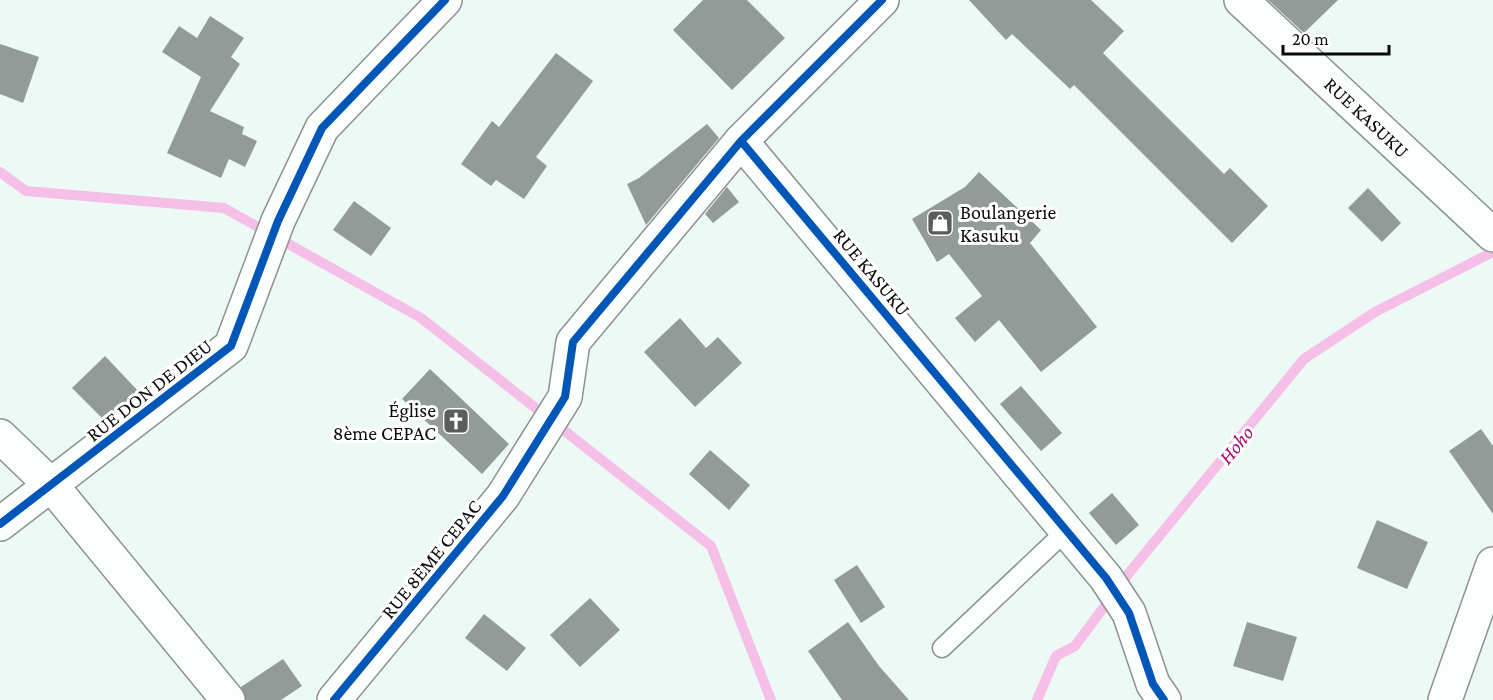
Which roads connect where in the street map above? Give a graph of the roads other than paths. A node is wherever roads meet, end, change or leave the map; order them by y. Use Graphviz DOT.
graph roads {
  1 [pos="445,0"];
  2 [pos="882,0"];
  3 [pos="1241,0"];
  4 [pos="741,141"];
  5 [pos="1493,235"];
  6 [pos="0,436"];
  7 [pos="52,486"];
  8 [pos="0,524"];
  9 [pos="1067,530"];
  10 [pos="1493,564"];
  11 [pos="942,648"];
  12 [pos="228,700"];
  13 [pos="334,700"];
  14 [pos="1164,700"];
  15 [pos="1445,700"];
  1 -- 7 [label="street, RUE DON DE DIEU"];
  2 -- 4 [label="street"];
  3 -- 5 [label="street, RUE KASUKU"];
  4 -- 9 [label="street, RUE KASUKU"];
  4 -- 13 [label="street, RUE 8ÈME CEPAC"];
  6 -- 7 [label="street"];
  7 -- 8 [label="street, RUE DON DE DIEU"];
  7 -- 12 [label="street"];
  9 -- 11 [label="lane"];
  9 -- 14 [label="street, RUE KASUKU"];
  10 -- 15 [label="street"];
}
